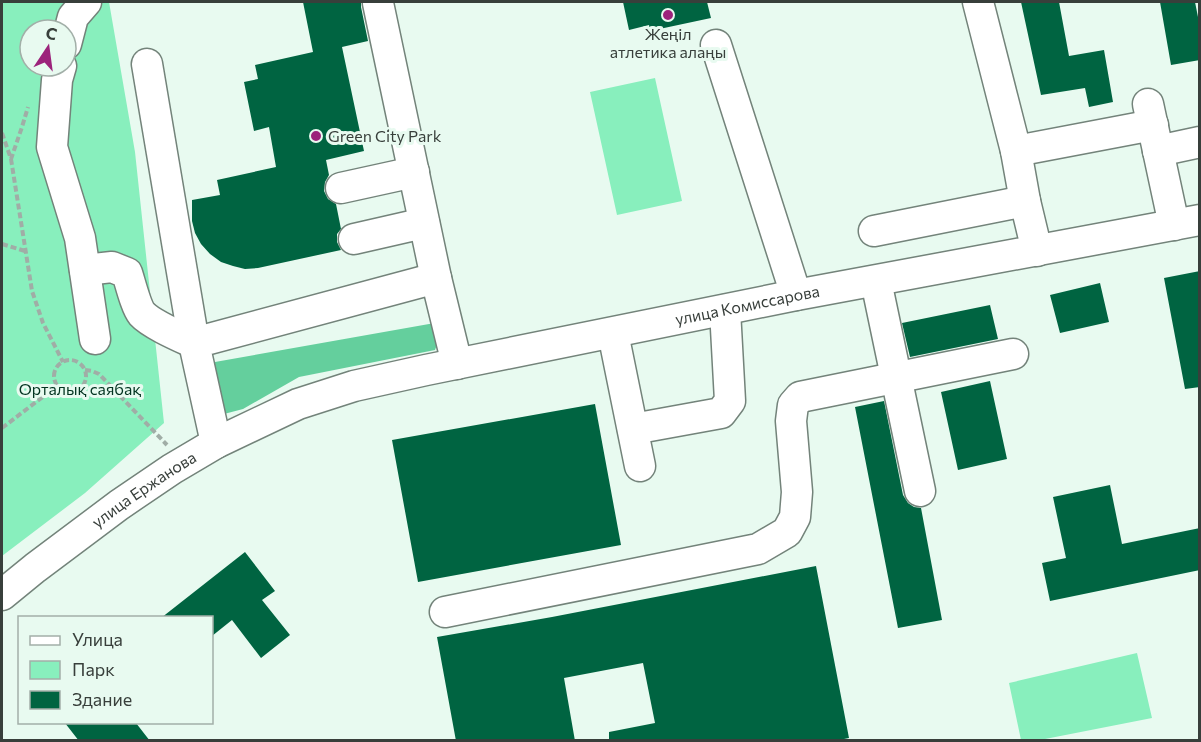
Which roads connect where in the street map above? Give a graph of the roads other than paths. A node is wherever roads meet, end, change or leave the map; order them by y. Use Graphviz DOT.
graph roads {
  1 [pos="86,2"];
  2 [pos="978,2"];
  3 [pos="378,3"];
  4 [pos="73,18"];
  5 [pos="716,45"];
  6 [pos="147,64"];
  7 [pos="58,78"];
  8 [pos="1153,127"];
  9 [pos="1200,142"];
  10 [pos="1016,151"];
  11 [pos="414,172"];
  12 [pos="342,188"];
  13 [pos="1025,201"];
  14 [pos="1187,222"];
  15 [pos="424,223"];
  16 [pos="874,231"];
  17 [pos="354,239"];
  18 [pos="1037,251"];
  19 [pos="85,270"];
  20 [pos="436,278"];
  21 [pos="876,281"];
  22 [pos="796,295"];
  23 [pos="725,310"];
  24 [pos="613,333"];
  25 [pos="95,339"];
  26 [pos="194,343"];
  27 [pos="1013,354"];
  28 [pos="457,364"];
  29 [pos="896,377"];
  30 [pos="298,404"];
  31 [pos="633,429"];
  32 [pos="216,443"];
  33 [pos="640,466"];
  34 [pos="920,491"];
  35 [pos="2,595"];
  36 [pos="445,612"];
  1 -- 4 [label="street"];
  2 -- 10 [label="street"];
  3 -- 11 [label="street"];
  5 -- 22 [label="street"];
  6 -- 26 [label="street"];
  7 -- 19 [label="street"];
  8 -- 9 [label="street"];
  8 -- 10 [label="street"];
  8 -- 14 [label="street"];
  10 -- 13 [label="street"];
  11 -- 12 [label="street"];
  11 -- 15 [label="street"];
  13 -- 16 [label="street"];
  13 -- 18 [label="street"];
  14 -- 18 [label="street, улица Комиссарова"];
  15 -- 17 [label="street"];
  15 -- 20 [label="street"];
  18 -- 21 [label="street, улица Комиссарова"];
  19 -- 25 [label="street"];
  19 -- 26 [label="street"];
  20 -- 26 [label="street"];
  20 -- 28 [label="street"];
  21 -- 22 [label="street, улица Комиссарова"];
  21 -- 29 [label="street"];
  22 -- 23 [label="street, улица Комиссарова"];
  23 -- 24 [label="street, улица Комиссарова"];
  23 -- 31 [label="street"];
  24 -- 28 [label="street, улица Комиссарова"];
  24 -- 31 [label="street"];
  26 -- 32 [label="street"];
  27 -- 29 [label="street"];
  28 -- 30 [label="street, улица Комиссарова"];
  29 -- 34 [label="street"];
  29 -- 36 [label="street"];
  30 -- 32 [label="street, улица Ержанова"];
  31 -- 33 [label="street"];
  32 -- 35 [label="street, улица Ержанова"];
}
